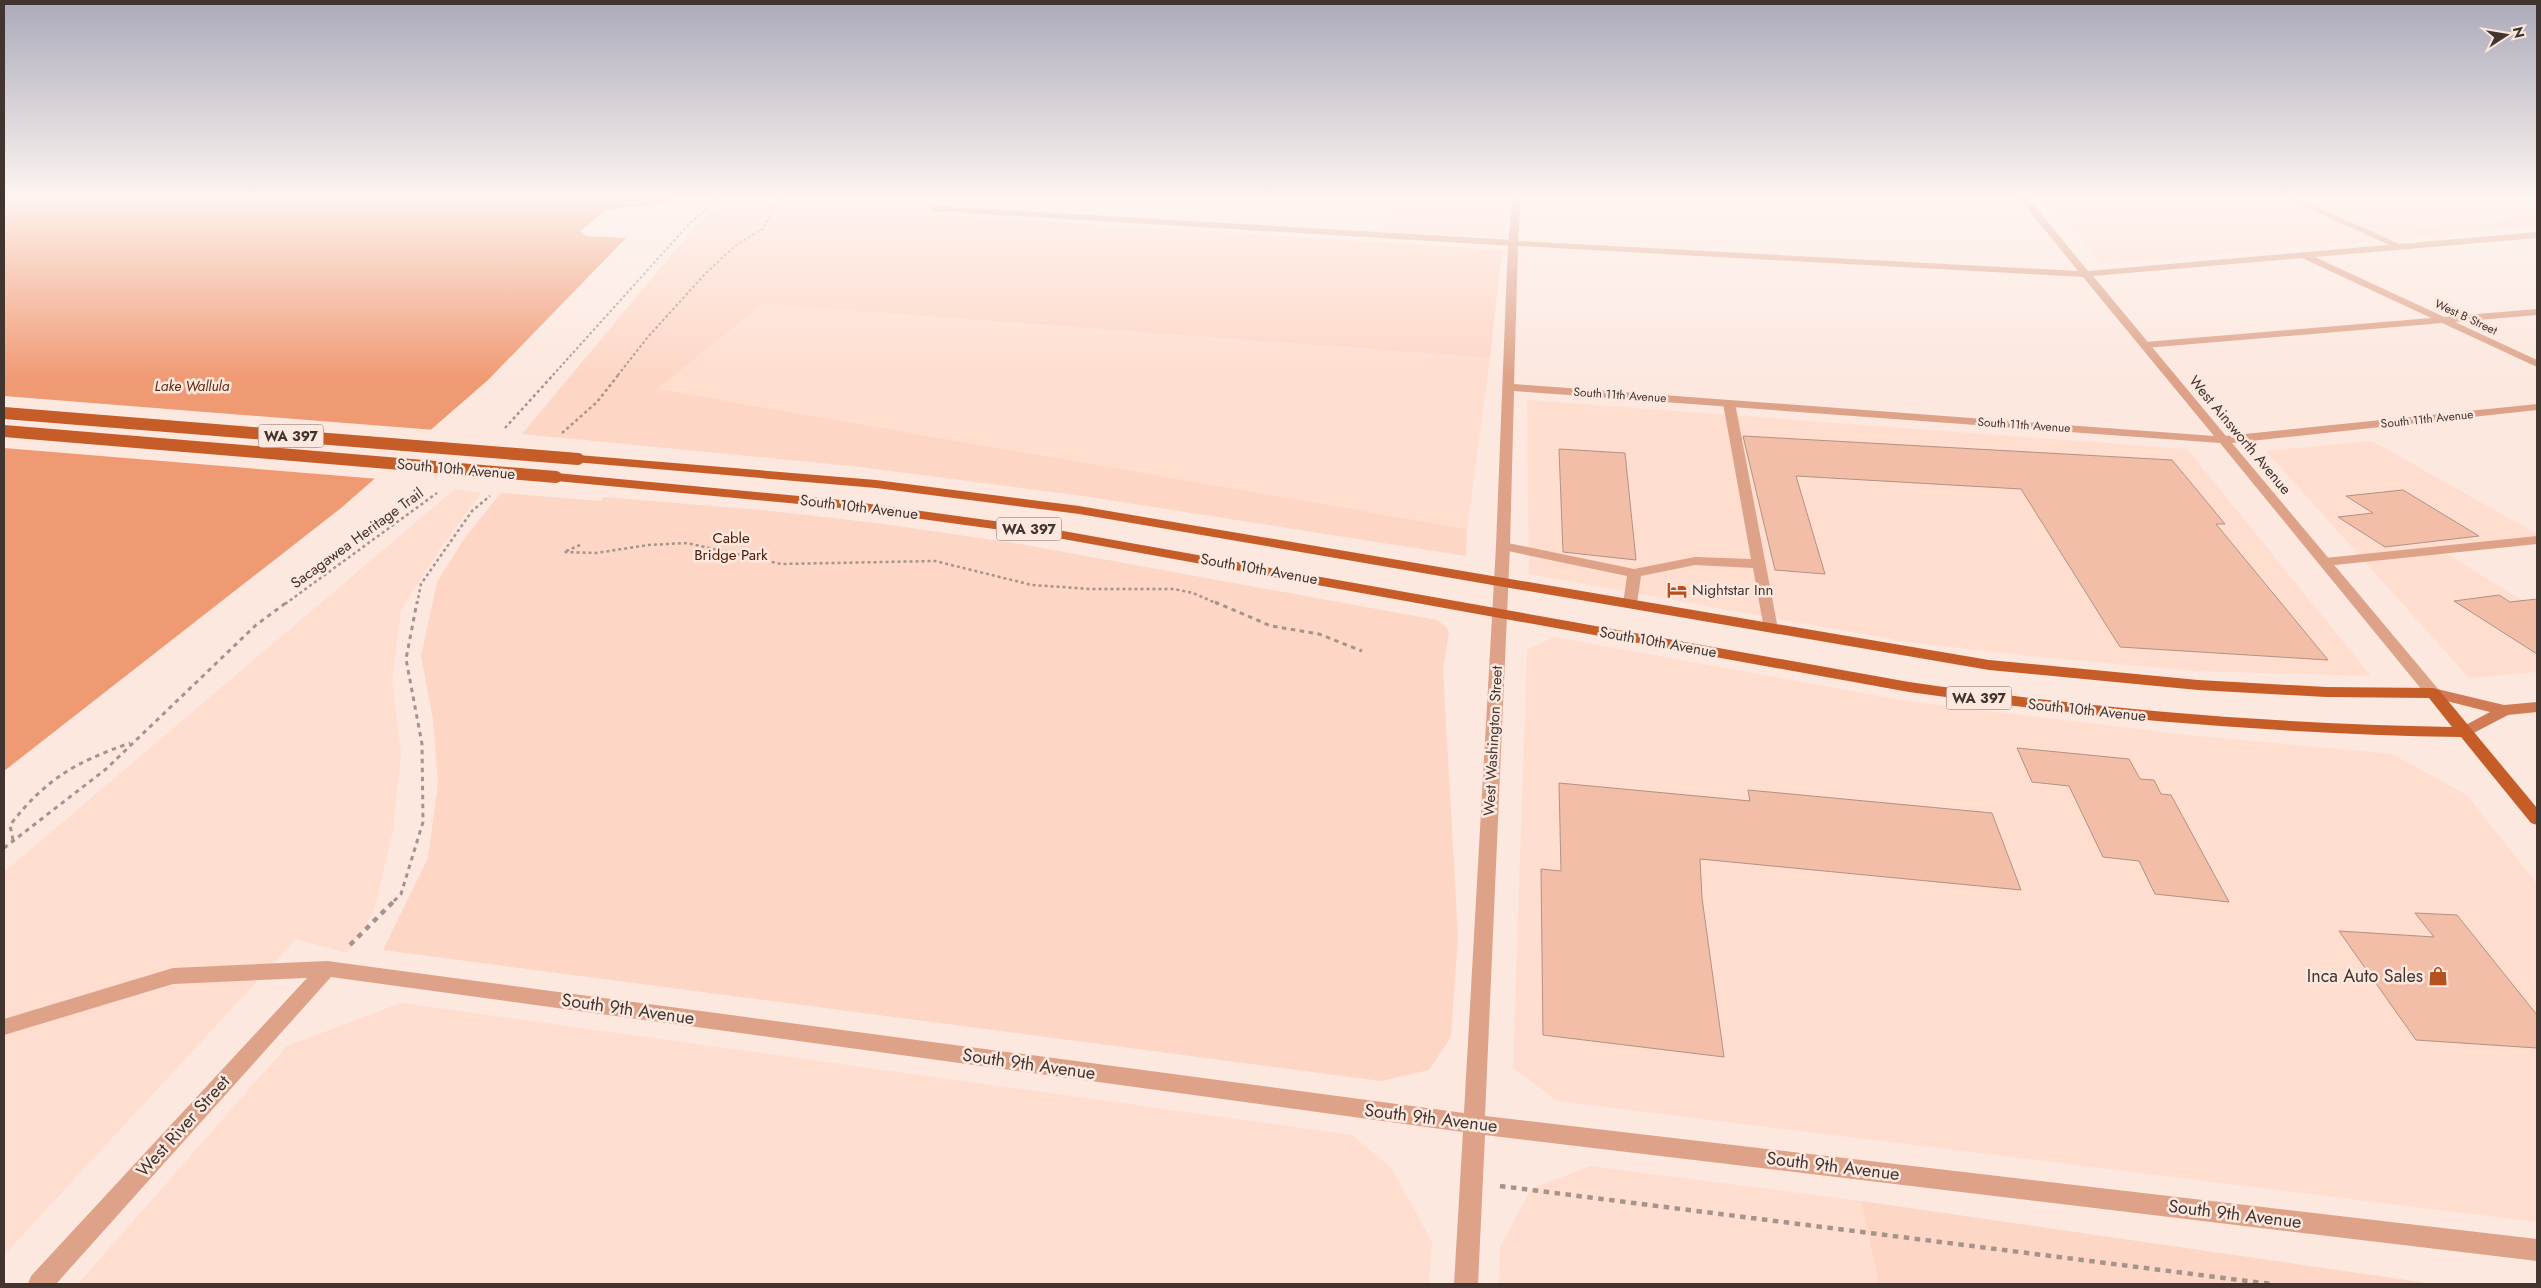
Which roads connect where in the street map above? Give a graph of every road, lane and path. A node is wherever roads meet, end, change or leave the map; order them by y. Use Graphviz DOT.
graph roads {
  1 [pos="658,258"];
  2 [pos="722,258"];
  3 [pos="1513,258"];
  4 [pos="1792,258"];
  5 [pos="2073,258"];
  6 [pos="2267,258"];
  7 [pos="2309,258"];
  8 [pos="2086,274"];
  9 [pos="2537,312"];
  10 [pos="2443,320"];
  11 [pos="2145,344"];
  12 [pos="2537,364"];
  13 [pos="1509,386"];
  14 [pos="1729,403"];
  15 [pos="2537,407"];
  16 [pos="4,413"];
  17 [pos="4,431"];
  18 [pos="501,432"];
  19 [pos="561,434"];
  20 [pos="2222,440"];
  21 [pos="439,491"];
  22 [pos="494,492"];
  23 [pos="2537,540"];
  24 [pos="580,545"];
  25 [pos="1503,546"];
  26 [pos="2325,562"];
  27 [pos="1759,564"];
  28 [pos="1634,572"];
  29 [pos="1500,580"];
  30 [pos="1630,604"];
  31 [pos="1499,612"];
  32 [pos="1771,629"];
  33 [pos="1362,650"];
  34 [pos="2433,693"];
  35 [pos="2537,708"];
  36 [pos="2504,710"];
  37 [pos="2466,732"];
  38 [pos="133,742"];
  39 [pos="2537,819"];
  40 [pos="13,840"];
  41 [pos="4,848"];
  42 [pos="326,969"];
  43 [pos="4,1027"];
  44 [pos="1474,1124"];
  45 [pos="1471,1183"];
  46 [pos="2537,1250"];
  47 [pos="40,1284"];
  48 [pos="1466,1284"];
  49 [pos="2270,1284"];
  1 -- 18 [label="path"];
  2 -- 19 [label="path"];
  3 -- 13 [label="street, West Washington Street"];
  4 -- 8 [label="street"];
  5 -- 8 [label="street, West Ainsworth Avenue"];
  6 -- 8 [label="street"];
  7 -- 10 [label="street, West B Street"];
  8 -- 11 [label="street, West Ainsworth Avenue"];
  9 -- 10 [label="street"];
  10 -- 11 [label="street"];
  10 -- 12 [label="street, West B Street"];
  11 -- 20 [label="street, West Ainsworth Avenue"];
  13 -- 14 [label="street, South 11th Avenue"];
  13 -- 25 [label="street, West Washington Street"];
  14 -- 20 [label="street, South 11th Avenue"];
  14 -- 27 [label="street"];
  15 -- 20 [label="street, South 11th Avenue"];
  16 -- 29 [label="main road, South 10th Avenue / WA 397, bridge"];
  17 -- 31 [label="main road, South 10th Avenue / WA 397, bridge"];
  20 -- 26 [label="street, West Ainsworth Avenue"];
  21 -- 38 [label="path, Sacagawea Heritage Trail"];
  22 -- 42 [label="path"];
  23 -- 26 [label="street"];
  24 -- 33 [label="path"];
  25 -- 28 [label="street"];
  25 -- 29 [label="street, West Washington Street"];
  26 -- 34 [label="street, West Ainsworth Avenue"];
  27 -- 28 [label="street"];
  27 -- 32 [label="street"];
  28 -- 30 [label="street"];
  29 -- 30 [label="main road, South 10th Avenue / WA 397"];
  29 -- 31 [label="street, West Washington Street"];
  30 -- 32 [label="main road, South 10th Avenue / WA 397"];
  31 -- 37 [label="main road, South 10th Avenue / WA 397"];
  31 -- 44 [label="street, West Washington Street"];
  32 -- 34 [label="main road, South 10th Avenue / WA 397"];
  34 -- 36 [label="main road, South 10th Avenue"];
  34 -- 37 [label="main road"];
  35 -- 36 [label="main road, South 10th Avenue"];
  36 -- 37 [label="main road, South 10th Avenue"];
  37 -- 39 [label="main road"];
  38 -- 40 [label="path, Sacagawea Heritage Trail"];
  38 -- 40 [label="path"];
  40 -- 41 [label="path, Sacagawea Heritage Trail"];
  42 -- 43 [label="street, South 9th Avenue"];
  42 -- 44 [label="street, South 9th Avenue"];
  42 -- 47 [label="street, West River Street"];
  44 -- 45 [label="street, West Washington Street"];
  44 -- 46 [label="street, South 9th Avenue"];
  45 -- 48 [label="street, West Washington Street"];
  45 -- 49 [label="path"];
}
